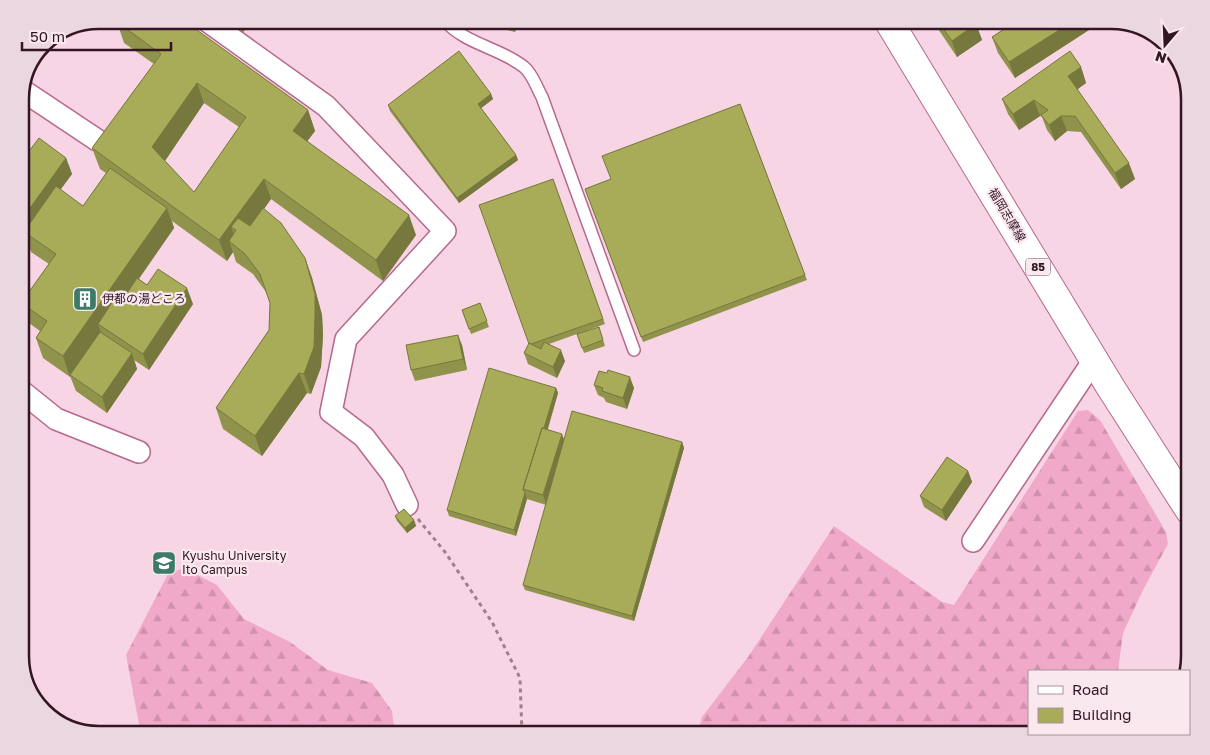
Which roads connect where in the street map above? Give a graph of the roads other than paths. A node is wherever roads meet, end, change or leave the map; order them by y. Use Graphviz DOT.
graph roads {
  1 [pos="219,29"];
  2 [pos="455,29"];
  3 [pos="893,29"];
  4 [pos="29,95"];
  5 [pos="97,140"];
  6 [pos="634,350"];
  7 [pos="1094,360"];
  8 [pos="29,397"];
  9 [pos="139,452"];
  10 [pos="1181,498"];
  11 [pos="407,505"];
  12 [pos="973,542"];
  1 -- 11 [label="street"];
  2 -- 6 [label="lane"];
  3 -- 7 [label="main road, 福岡志摩線 / 85"];
  4 -- 5 [label="street"];
  7 -- 10 [label="main road, 福岡志摩線 / 85"];
  7 -- 12 [label="street"];
  8 -- 9 [label="street"];
}
